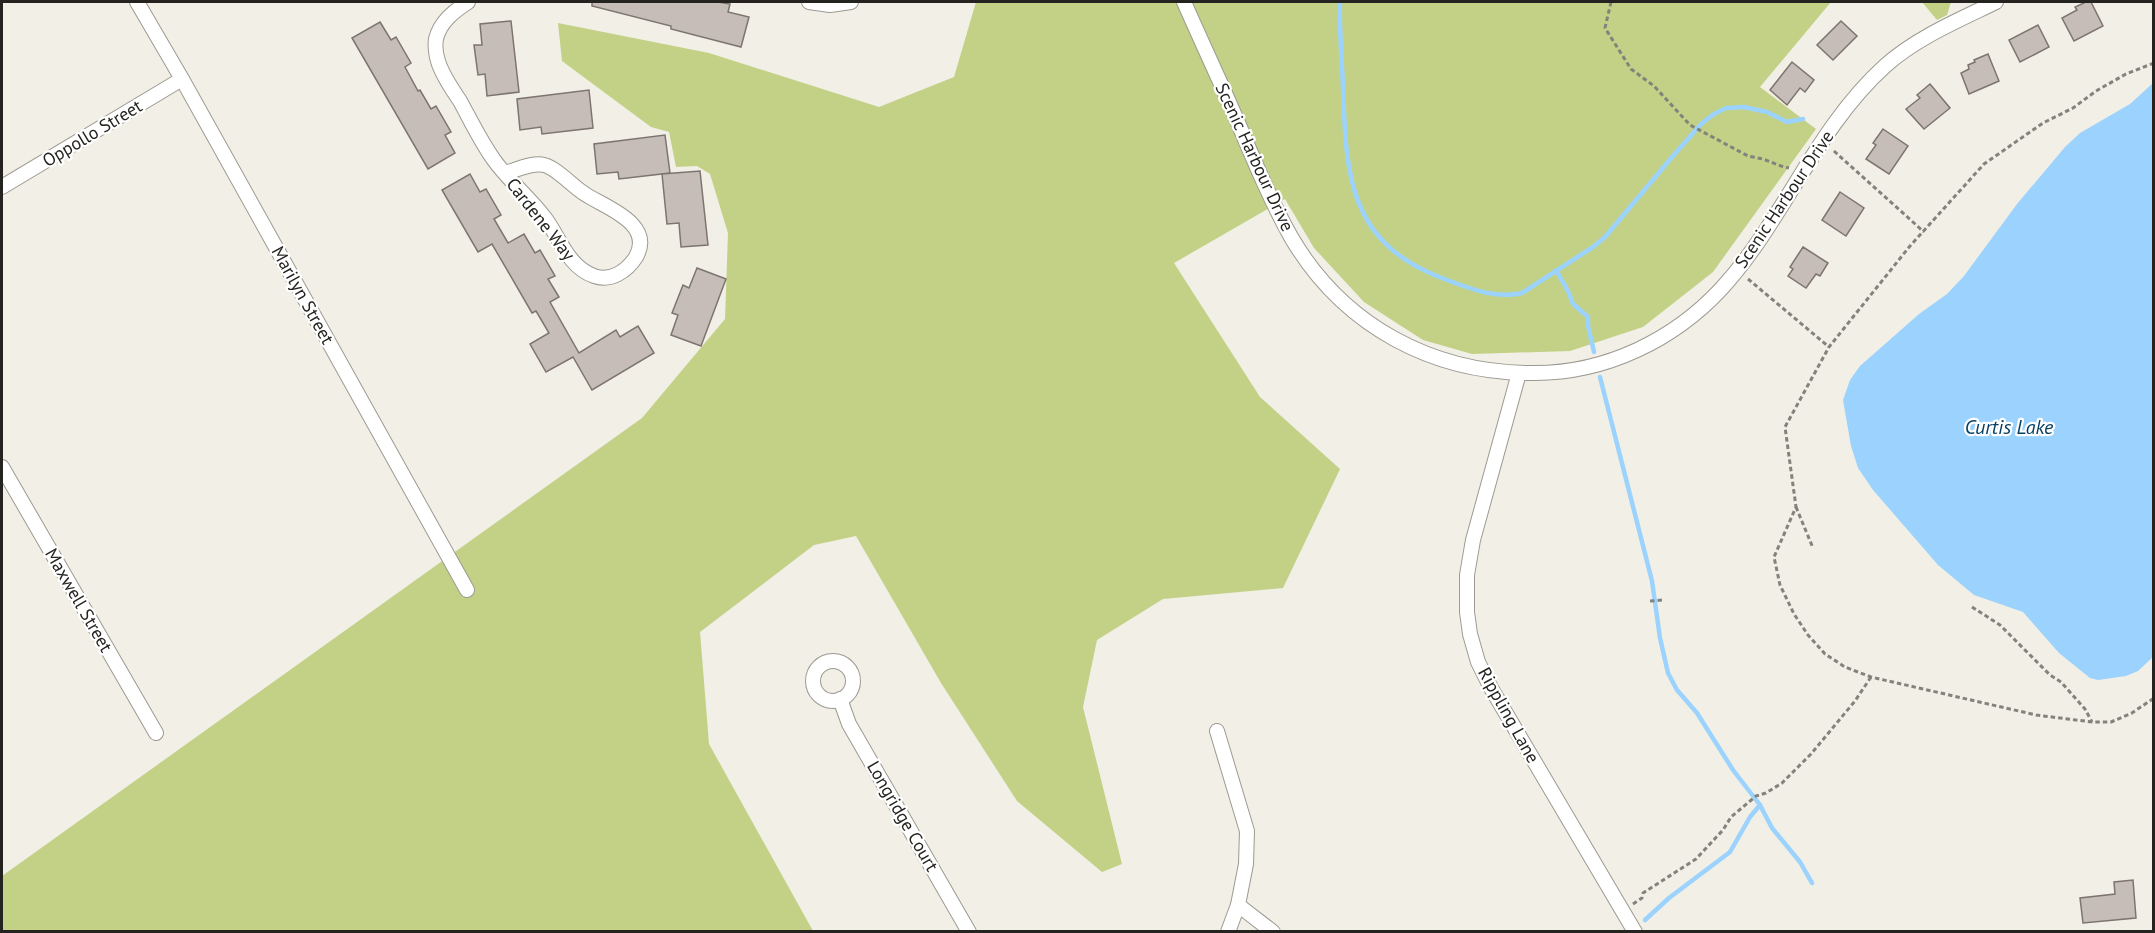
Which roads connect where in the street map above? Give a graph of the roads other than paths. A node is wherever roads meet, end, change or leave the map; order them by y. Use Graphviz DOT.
graph roads {
  1 [pos="137,2"];
  2 [pos="468,2"];
  3 [pos="809,2"];
  4 [pos="851,2"];
  5 [pos="1184,2"];
  6 [pos="1963,2"];
  7 [pos="1996,2"];
  8 [pos="1969,15"];
  9 [pos="182,79"];
  10 [pos="505,173"];
  11 [pos="2,187"];
  12 [pos="1519,374"];
  13 [pos="2,467"];
  14 [pos="467,590"];
  15 [pos="840,699"];
  16 [pos="1217,730"];
  17 [pos="156,733"];
  18 [pos="1238,905"];
  19 [pos="1632,927"];
  20 [pos="969,932"];
  21 [pos="1228,932"];
  22 [pos="1273,932"];
  1 -- 9 [label="street, Marilyn Street"];
  2 -- 10 [label="street, Cardene Way"];
  3 -- 4 [label="street"];
  5 -- 12 [label="street, Scenic Harbour Drive"];
  6 -- 8 [label="street"];
  7 -- 8 [label="street, Scenic Harbour Drive"];
  8 -- 12 [label="street, Scenic Harbour Drive"];
  9 -- 11 [label="street, Oppollo Street"];
  9 -- 14 [label="street, Marilyn Street"];
  10 -- 10 [label="street, Cardene Way"];
  12 -- 19 [label="street, Rippling Lane"];
  13 -- 17 [label="street, Maxwell Street"];
  15 -- 20 [label="street, Longridge Court"];
  16 -- 18 [label="street"];
  18 -- 21 [label="street"];
  18 -- 22 [label="street"];
}
